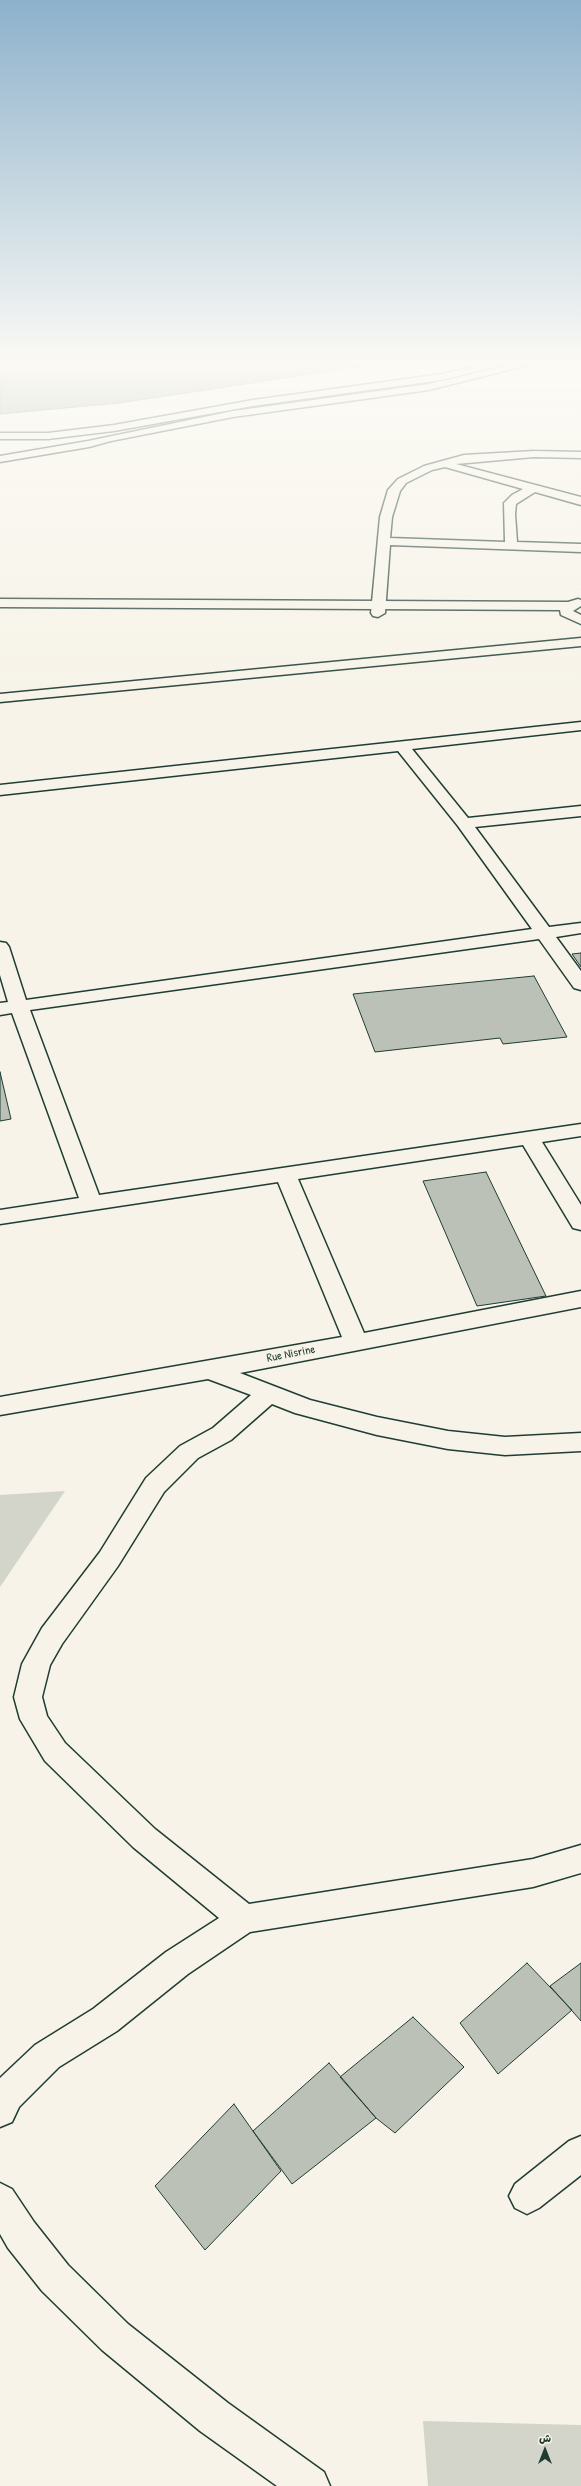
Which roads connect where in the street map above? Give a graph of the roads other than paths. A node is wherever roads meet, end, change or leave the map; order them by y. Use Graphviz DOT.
graph roads {
  1 [pos="407,479"];
  2 [pos="501,479"];
  3 [pos="534,488"];
  4 [pos="581,501"];
  5 [pos="383,541"];
  6 [pos="511,545"];
  7 [pos="581,548"];
  8 [pos="0,603"];
  9 [pos="379,608"];
  10 [pos="575,611"];
  11 [pos="0,614"];
  12 [pos="581,642"];
  13 [pos="0,698"];
  14 [pos="581,726"];
  15 [pos="402,746"];
  16 [pos="0,790"];
  17 [pos="581,811"];
  18 [pos="464,823"];
  19 [pos="581,928"];
  20 [pos="543,932"];
  21 [pos="0,947"];
  22 [pos="581,984"];
  23 [pos="9,1008"];
  24 [pos="581,1130"];
  25 [pos="529,1138"];
  26 [pos="286,1175"];
  27 [pos="91,1203"];
  28 [pos="0,1217"];
  29 [pos="581,1223"];
  30 [pos="581,1299"];
  31 [pos="356,1342"];
  32 [pos="210,1370"];
  33 [pos="269,1393"];
  34 [pos="0,1406"];
  35 [pos="581,1442"];
  36 [pos="581,1859"];
  37 [pos="244,1919"];
  38 [pos="0,2110"];
  39 [pos="581,2154"];
  40 [pos="527,2196"];
  41 [pos="0,2201"];
  42 [pos="310,2486"];
  1 -- 5 [label="street"];
  2 -- 3 [label="street"];
  3 -- 4 [label="street"];
  3 -- 6 [label="street"];
  5 -- 6 [label="street"];
  5 -- 9 [label="street"];
  6 -- 7 [label="street"];
  8 -- 9 [label="street"];
  9 -- 10 [label="street"];
  9 -- 11 [label="street"];
  12 -- 13 [label="street"];
  14 -- 15 [label="street"];
  15 -- 16 [label="street"];
  15 -- 18 [label="street"];
  17 -- 18 [label="street"];
  18 -- 20 [label="street"];
  19 -- 20 [label="street"];
  20 -- 22 [label="street"];
  20 -- 23 [label="street"];
  21 -- 23 [label="street"];
  23 -- 27 [label="street"];
  24 -- 25 [label="street"];
  25 -- 26 [label="street"];
  25 -- 29 [label="street"];
  26 -- 27 [label="street"];
  26 -- 31 [label="street"];
  27 -- 28 [label="street"];
  30 -- 31 [label="street, Rue Nisrine"];
  31 -- 32 [label="street, Rue Nisrine"];
  32 -- 33 [label="street"];
  32 -- 34 [label="street, Rue Nisrine"];
  33 -- 35 [label="street"];
  33 -- 37 [label="street"];
  36 -- 37 [label="street"];
  37 -- 38 [label="street"];
  39 -- 40 [label="street"];
  41 -- 42 [label="street"];
}
